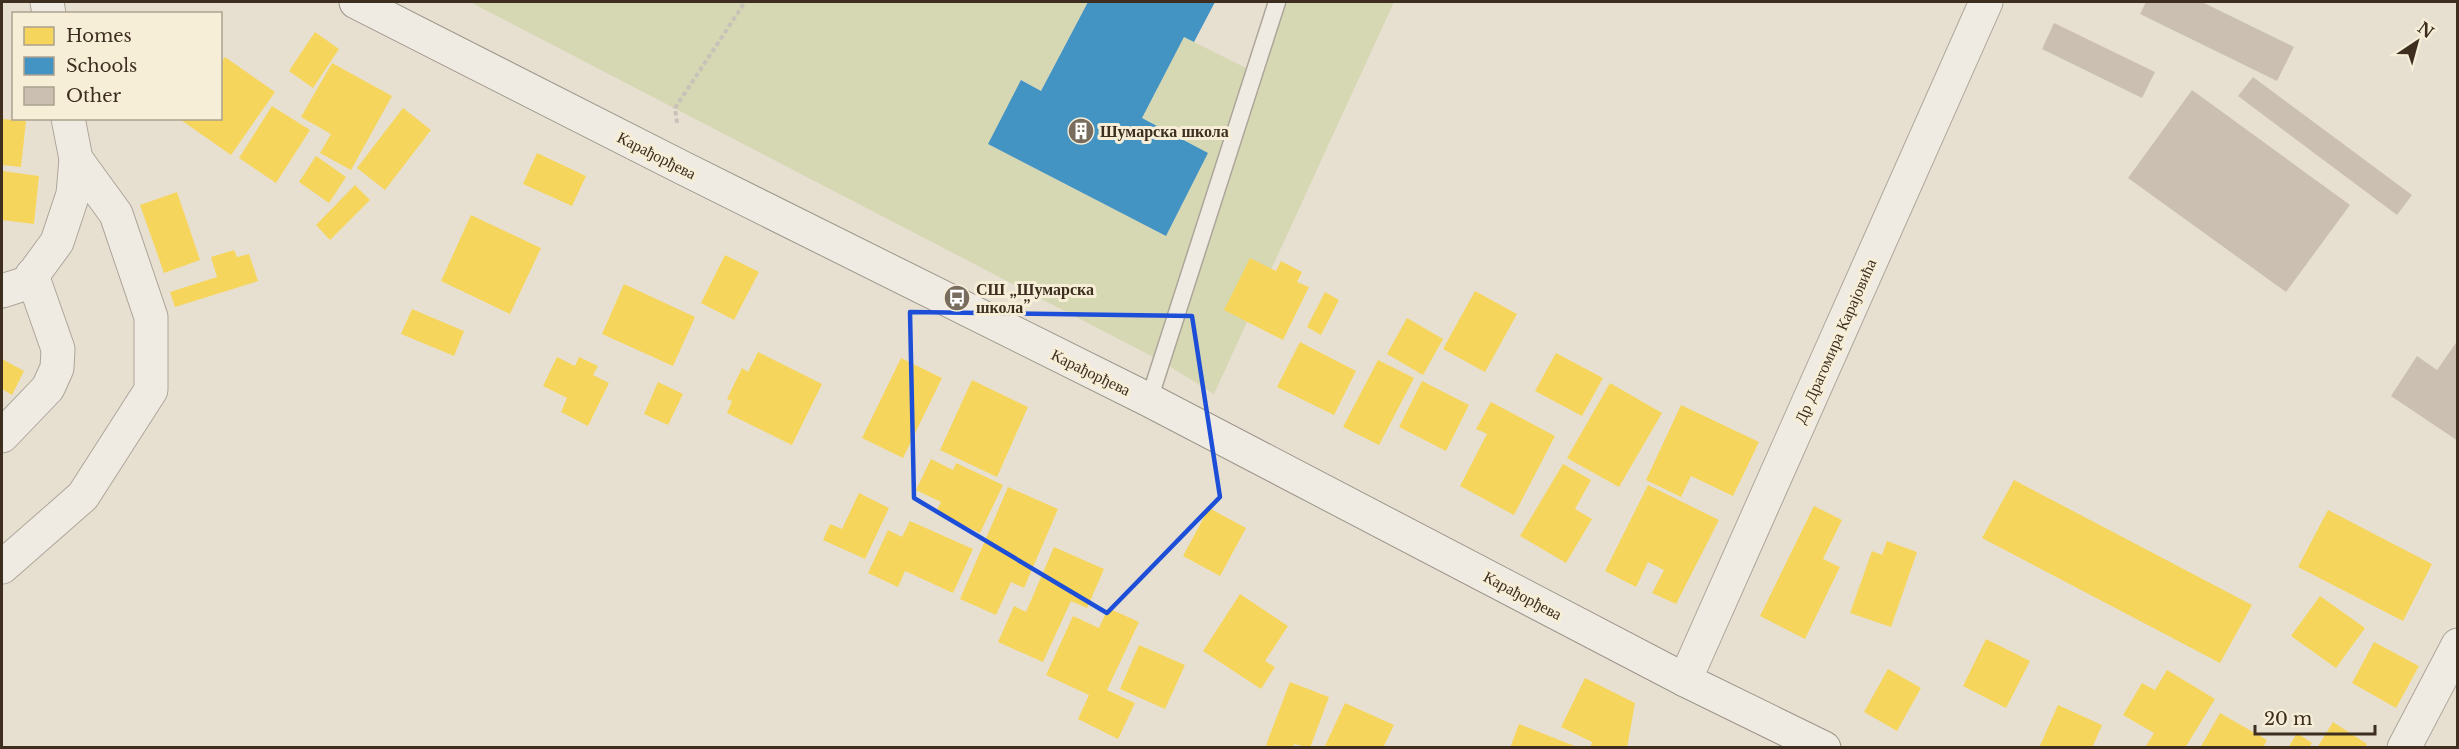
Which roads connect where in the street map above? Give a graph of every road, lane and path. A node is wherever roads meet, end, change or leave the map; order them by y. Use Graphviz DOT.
graph roads {
  1 [pos="356,2"];
  2 [pos="745,2"];
  3 [pos="1277,2"];
  4 [pos="1986,2"];
  5 [pos="68,120"];
  6 [pos="76,159"];
  7 [pos="683,168"];
  8 [pos="32,275"];
  9 [pos="2,291"];
  10 [pos="1149,400"];
  11 [pos="2,436"];
  12 [pos="2,567"];
  13 [pos="2457,645"];
  14 [pos="1685,680"];
  15 [pos="1824,747"];
  16 [pos="2404,747"];
  1 -- 7 [label="street, Карађорђева"];
  2 -- 7 [label="path"];
  3 -- 10 [label="lane"];
  4 -- 14 [label="street, Др Драгомира Карајовића"];
  5 -- 6 [label="street"];
  6 -- 8 [label="street"];
  6 -- 12 [label="street"];
  7 -- 10 [label="street, Карађорђева"];
  8 -- 9 [label="street"];
  8 -- 11 [label="street"];
  10 -- 14 [label="street, Карађорђева"];
  13 -- 16 [label="street"];
  14 -- 15 [label="street, Карађорђева"];
}
